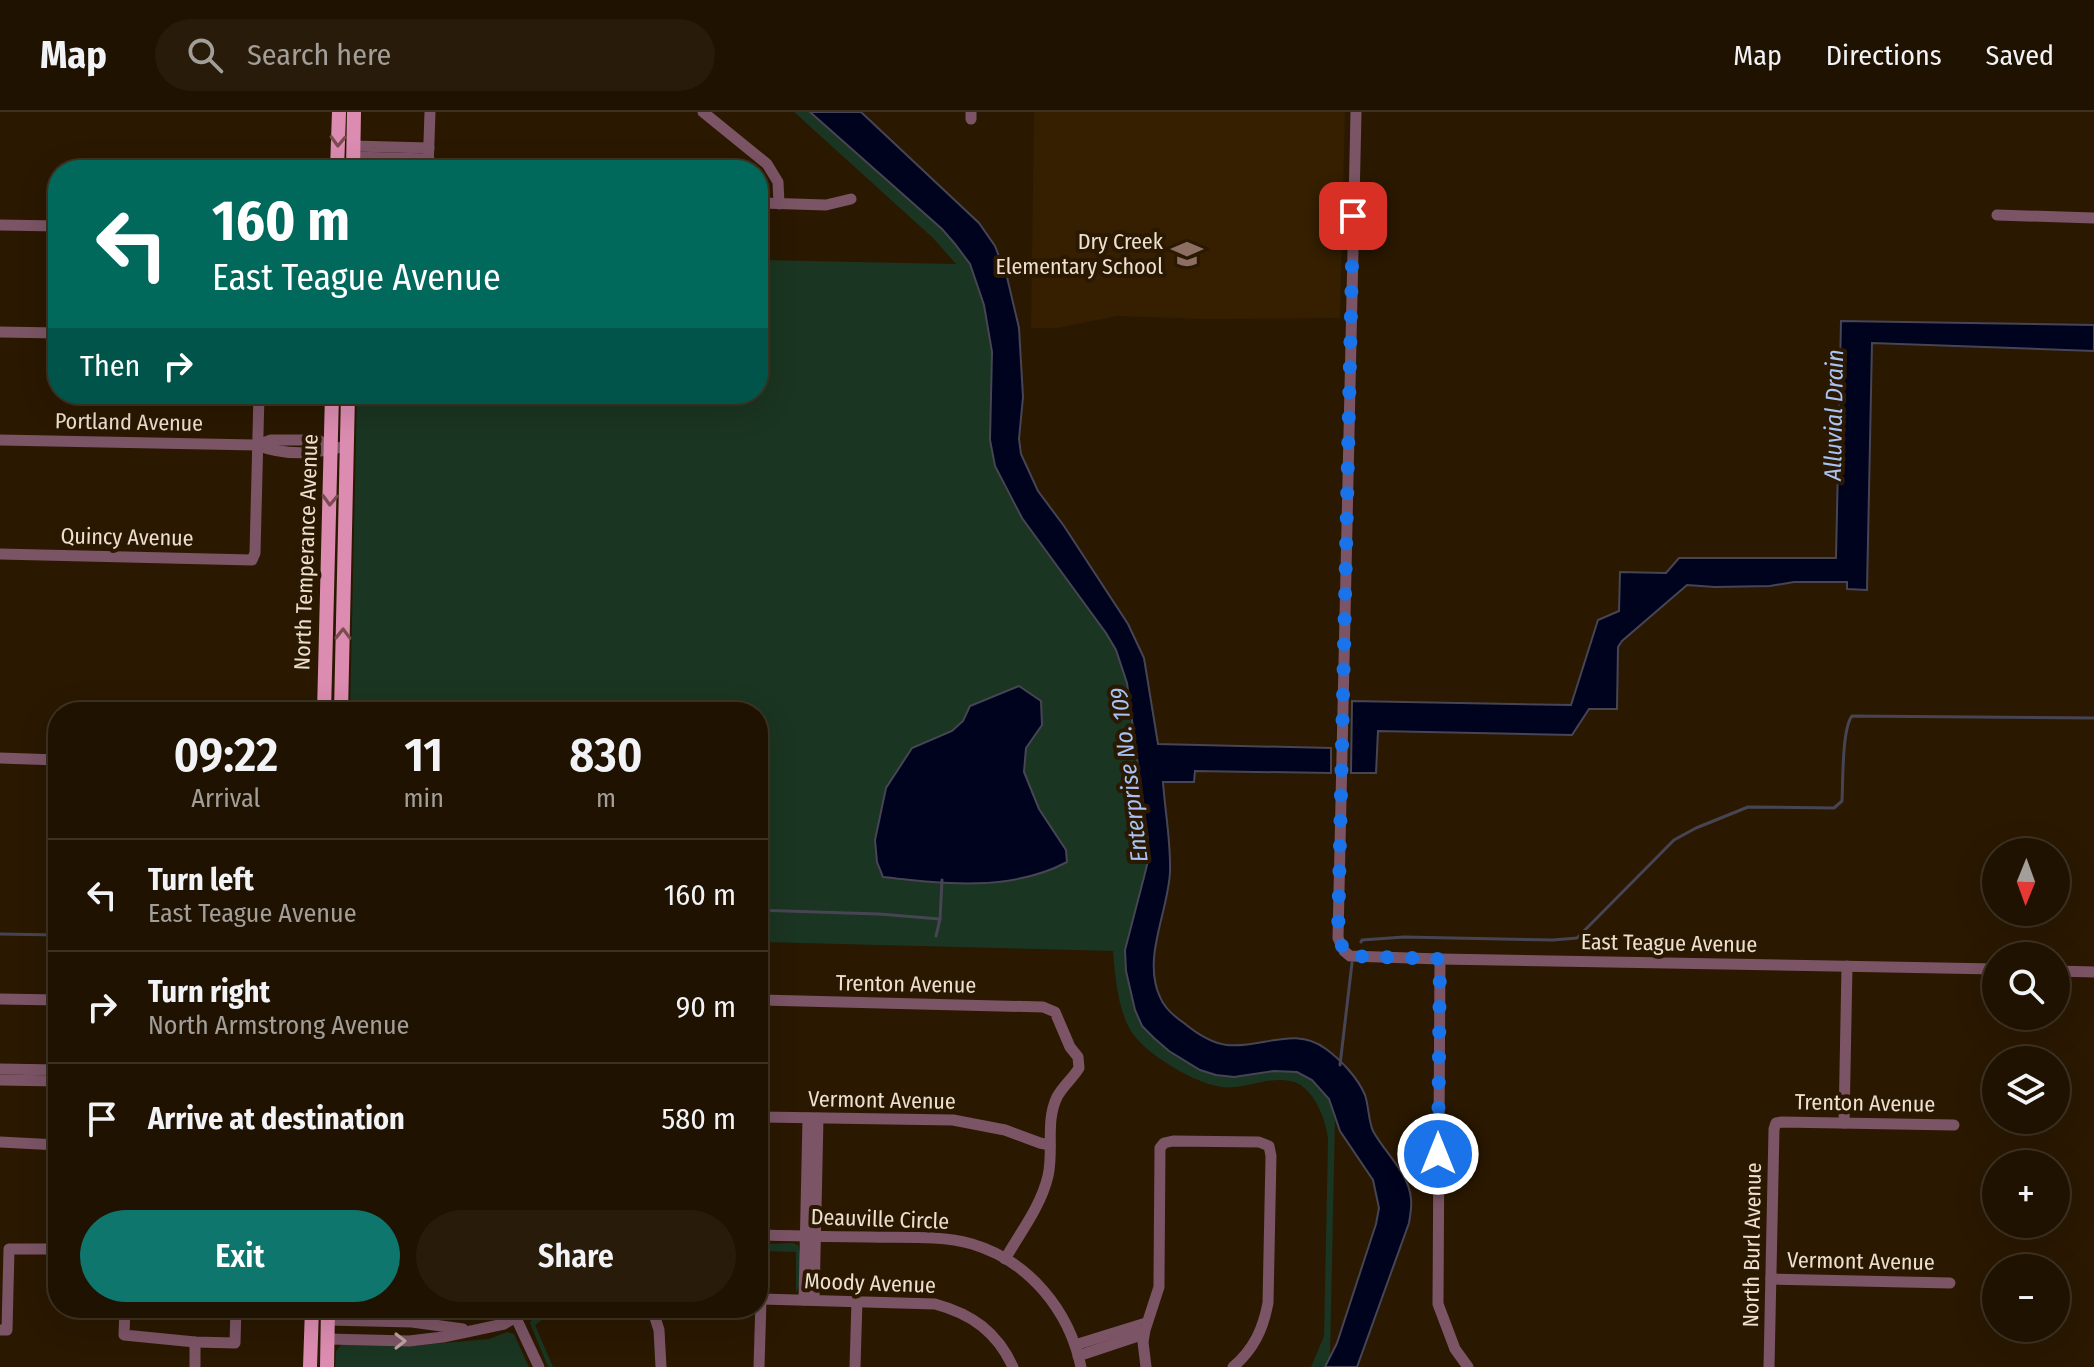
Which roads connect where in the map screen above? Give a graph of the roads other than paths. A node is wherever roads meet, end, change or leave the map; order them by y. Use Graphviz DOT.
graph roads {
  1 [pos="339,112"];
  2 [pos="354,112"];
  3 [pos="430,112"];
  4 [pos="703,112"];
  5 [pos="1356,112"];
  6 [pos="353,158"];
  7 [pos="429,159"];
  8 [pos="337,160"];
  9 [pos="762,160"];
  10 [pos="768,166"];
  11 [pos="851,199"];
  12 [pos="768,203"];
  13 [pos="779,204"];
  14 [pos="1997,215"];
  15 [pos="2094,218"];
  16 [pos="0,225"];
  17 [pos="48,226"];
  18 [pos="0,332"];
  19 [pos="48,333"];
  20 [pos="259,404"];
  21 [pos="333,404"];
  22 [pos="346,404"];
  23 [pos="0,440"];
  24 [pos="257,445"];
  25 [pos="339,447"];
  26 [pos="0,554"];
  27 [pos="325,702"];
  28 [pos="341,702"];
  29 [pos="0,758"];
  30 [pos="48,760"];
  31 [pos="1440,959"];
  32 [pos="1847,966"];
  33 [pos="1982,969"];
  34 [pos="2070,971"];
  35 [pos="2094,972"];
  36 [pos="0,999"];
  37 [pos="48,1000"];
  38 [pos="768,1000"];
  39 [pos="0,1069"];
  40 [pos="48,1070"];
  41 [pos="0,1080"];
  42 [pos="48,1081"];
  43 [pos="768,1117"];
  44 [pos="813,1118"];
  45 [pos="1776,1123"];
  46 [pos="1844,1123"];
  47 [pos="1954,1125"];
  48 [pos="0,1142"];
  49 [pos="48,1144"];
  50 [pos="1050,1145"];
  51 [pos="768,1235"];
  52 [pos="810,1236"];
  53 [pos="48,1249"];
  54 [pos="1005,1259"];
  55 [pos="1771,1279"];
  56 [pos="1950,1283"];
  57 [pos="768,1300"];
  58 [pos="809,1300"];
  59 [pos="857,1301"];
  60 [pos="125,1318"];
  61 [pos="236,1318"];
  62 [pos="312,1318"];
  63 [pos="323,1318"];
  64 [pos="376,1318"];
  65 [pos="516,1318"];
  66 [pos="655,1318"];
  67 [pos="759,1318"];
  68 [pos="1145,1328"];
  69 [pos="3,1330"];
  70 [pos="472,1331"];
  71 [pos="328,1339"];
  72 [pos="195,1342"];
  73 [pos="1078,1356"];
  74 [pos="1010,1362"];
  75 [pos="195,1367"];
  76 [pos="310,1367"];
  77 [pos="327,1367"];
  78 [pos="539,1367"];
  79 [pos="661,1367"];
  80 [pos="759,1367"];
  81 [pos="855,1367"];
  82 [pos="1146,1367"];
  83 [pos="1233,1367"];
  84 [pos="1468,1367"];
  85 [pos="1769,1367"];
  1 -- 8 [label="main road, one-way"];
  2 -- 6 [label="main road"];
  3 -- 7 [label="street"];
  4 -- 9 [label="street"];
  5 -- 31 [label="street, East Teague Avenue"];
  6 -- 7 [label="street"];
  10 -- 13 [label="street"];
  11 -- 13 [label="street"];
  12 -- 13 [label="street"];
  14 -- 15 [label="street"];
  16 -- 17 [label="street"];
  18 -- 19 [label="street"];
  20 -- 24 [label="street"];
  21 -- 25 [label="main road, North Temperance Avenue"];
  22 -- 25 [label="main road, North Temperance Avenue"];
  23 -- 24 [label="street, Portland Avenue"];
  24 -- 25 [label="street, Portland Avenue"];
  24 -- 26 [label="street, Quincy Avenue"];
  25 -- 27 [label="main road, North Temperance Avenue, one-way"];
  28 -- 25 [label="main road, North Temperance Avenue, one-way"];
  29 -- 30 [label="street"];
  31 -- 32 [label="street, East Teague Avenue"];
  31 -- 84 [label="street"];
  32 -- 33 [label="street, East Teague Avenue"];
  32 -- 46 [label="street"];
  34 -- 35 [label="street"];
  36 -- 37 [label="street"];
  38 -- 50 [label="street, Trenton Avenue"];
  39 -- 40 [label="street"];
  41 -- 42 [label="street"];
  43 -- 44 [label="street, Vermont Avenue"];
  44 -- 50 [label="street, Vermont Avenue"];
  44 -- 52 [label="street"];
  45 -- 46 [label="street, Trenton Avenue"];
  45 -- 55 [label="street, North Burl Avenue"];
  46 -- 47 [label="street, Trenton Avenue"];
  48 -- 49 [label="street"];
  50 -- 54 [label="street"];
  51 -- 52 [label="street, Deauville Circle"];
  52 -- 54 [label="street, Deauville Circle"];
  52 -- 58 [label="street"];
  53 -- 69 [label="street"];
  54 -- 73 [label="street, Deauville Circle"];
  55 -- 56 [label="street, Vermont Avenue"];
  55 -- 85 [label="street, North Burl Avenue"];
  57 -- 58 [label="street, Moody Avenue"];
  58 -- 59 [label="street, Moody Avenue"];
  59 -- 74 [label="street, Moody Avenue"];
  59 -- 81 [label="street"];
  60 -- 72 [label="street"];
  61 -- 72 [label="street"];
  62 -- 76 [label="main road"];
  63 -- 71 [label="main road"];
  64 -- 70 [label="street"];
  65 -- 70 [label="street"];
  65 -- 78 [label="street"];
  66 -- 79 [label="street"];
  67 -- 80 [label="street"];
  68 -- 73 [label="street"];
  68 -- 82 [label="street"];
  68 -- 83 [label="street"];
  71 -- 70 [label="street, one-way"];
  71 -- 77 [label="main road"];
  72 -- 75 [label="street"];
}
